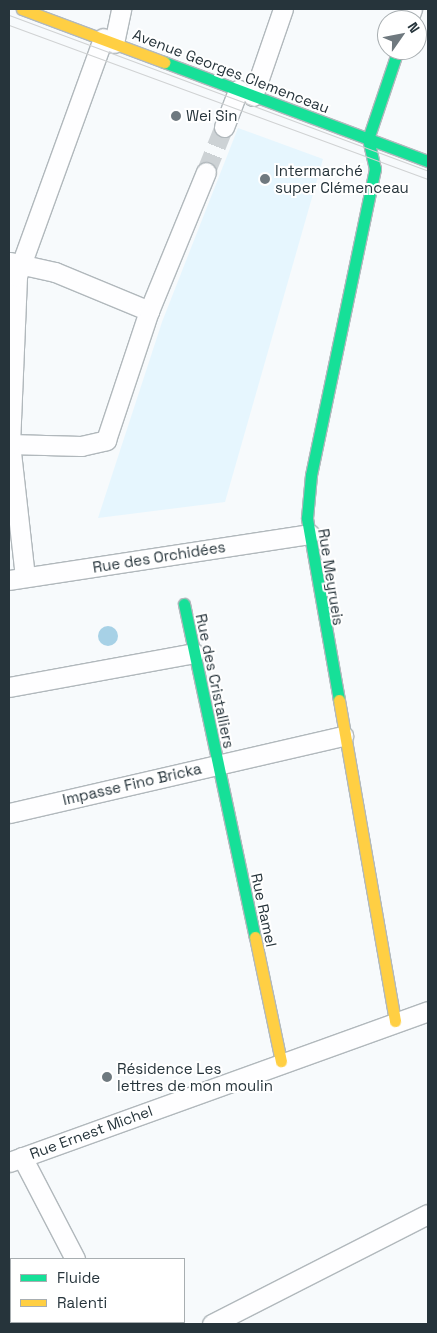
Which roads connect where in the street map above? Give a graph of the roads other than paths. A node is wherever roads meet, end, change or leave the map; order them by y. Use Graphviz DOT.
graph roads {
  1 [pos="22,9"];
  2 [pos="121,9"];
  3 [pos="283,9"];
  4 [pos="108,41"];
  5 [pos="395,60"];
  6 [pos="245,93"];
  7 [pos="224,127"];
  8 [pos="368,139"];
  9 [pos="428,161"];
  10 [pos="206,172"];
  11 [pos="15,262"];
  12 [pos="148,311"];
  13 [pos="9,444"];
  14 [pos="309,534"];
  15 [pos="17,579"];
  16 [pos="184,604"];
  17 [pos="194,653"];
  18 [pos="9,687"];
  19 [pos="343,736"];
  20 [pos="218,764"];
  21 [pos="9,813"];
  22 [pos="428,1011"];
  23 [pos="396,1021"];
  24 [pos="282,1061"];
  25 [pos="16,1159"];
  26 [pos="428,1214"];
  27 [pos="74,1258"];
  28 [pos="212,1324"];
  1 -- 4 [label="street, Avenue Georges Clemenceau"];
  2 -- 4 [label="street"];
  3 -- 6 [label="street"];
  4 -- 6 [label="street, Avenue Georges Clemenceau"];
  4 -- 11 [label="street"];
  5 -- 8 [label="street"];
  6 -- 7 [label="street"];
  6 -- 8 [label="street, Avenue Georges Clemenceau"];
  8 -- 9 [label="street, Avenue Georges Clemenceau"];
  8 -- 14 [label="street, Rue Meyrueis"];
  10 -- 12 [label="street"];
  11 -- 12 [label="street"];
  11 -- 13 [label="street"];
  12 -- 13 [label="street"];
  13 -- 15 [label="street"];
  14 -- 15 [label="street, Rue des Orchidées"];
  14 -- 19 [label="street, Rue Meyrueis"];
  16 -- 17 [label="street, Rue des Cristalliers"];
  17 -- 18 [label="street"];
  17 -- 20 [label="street, Rue des Cristalliers"];
  19 -- 20 [label="street, Impasse Fino Bricka"];
  19 -- 23 [label="street, Rue Meyrueis"];
  20 -- 21 [label="street, Impasse Fino Bricka"];
  20 -- 24 [label="street, Rue Ramel"];
  22 -- 23 [label="street, Rue Ernest Michel"];
  23 -- 24 [label="street, Rue Ernest Michel"];
  24 -- 25 [label="street, Rue Ernest Michel"];
  25 -- 27 [label="street"];
  26 -- 28 [label="street"];
}
